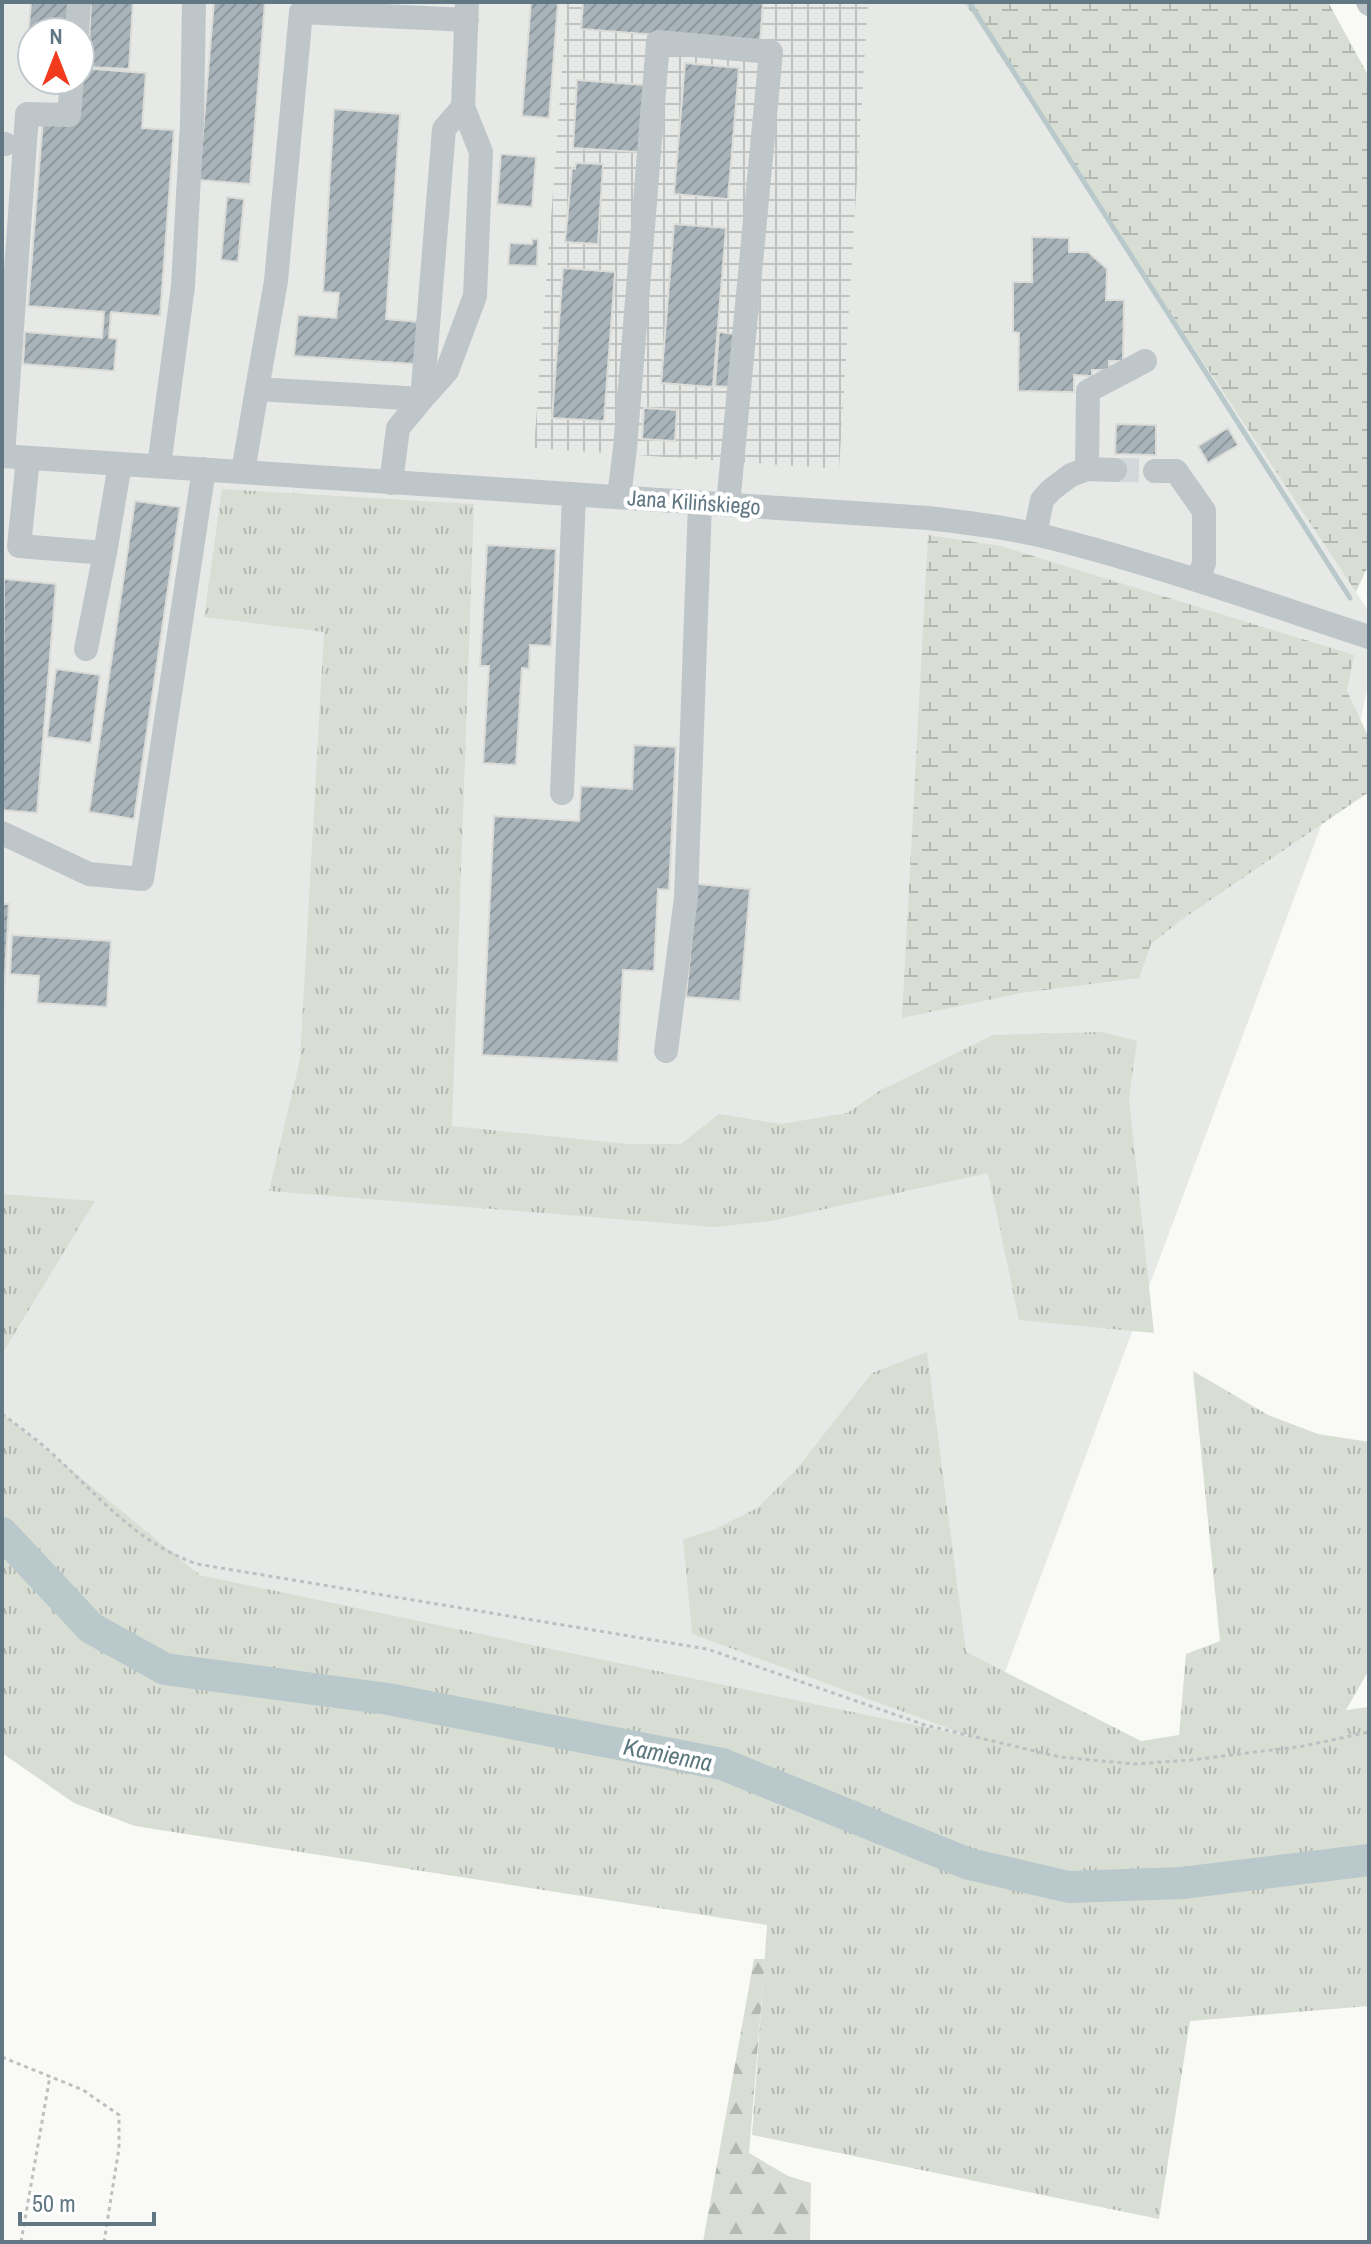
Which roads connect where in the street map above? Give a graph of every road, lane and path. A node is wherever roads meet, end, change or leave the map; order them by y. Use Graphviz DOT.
graph roads {
  1 [pos="194,2"];
  2 [pos="467,11"];
  3 [pos="71,96"];
  4 [pos="463,107"];
  5 [pos="1145,361"];
  6 [pos="257,389"];
  7 [pos="422,399"];
  8 [pos="3,456"];
  9 [pos="28,458"];
  10 [pos="120,464"];
  11 [pos="159,466"];
  12 [pos="204,469"];
  13 [pos="1087,469"];
  14 [pos="1115,470"];
  15 [pos="1155,471"];
  16 [pos="243,472"];
  17 [pos="391,483"];
  18 [pos="574,495"];
  19 [pos="619,497"];
  20 [pos="700,503"];
  21 [pos="728,505"];
  22 [pos="1035,534"];
  23 [pos="10,545"];
  24 [pos="105,553"];
  25 [pos="1198,580"];
  26 [pos="1369,637"];
  27 [pos="86,649"];
  28 [pos="562,793"];
  29 [pos="2,833"];
  30 [pos="666,1051"];
  31 [pos="2,1414"];
  32 [pos="1369,1732"];
  33 [pos="2,2057"];
  34 [pos="51,2075"];
  35 [pos="21,2242"];
  36 [pos="104,2242"];
  1 -- 11 [label="street"];
  2 -- 4 [label="street"];
  2 -- 6 [label="street"];
  3 -- 8 [label="street"];
  4 -- 7 [label="street"];
  4 -- 7 [label="street"];
  5 -- 13 [label="street"];
  6 -- 7 [label="street"];
  6 -- 16 [label="street"];
  7 -- 17 [label="street"];
  8 -- 9 [label="street, Jana Kilińskiego"];
  9 -- 10 [label="street, Jana Kilińskiego"];
  9 -- 23 [label="street"];
  10 -- 11 [label="street, Jana Kilińskiego"];
  10 -- 24 [label="street"];
  11 -- 12 [label="street, Jana Kilińskiego"];
  12 -- 16 [label="street, Jana Kilińskiego"];
  12 -- 29 [label="street"];
  13 -- 14 [label="street"];
  13 -- 22 [label="street"];
  15 -- 25 [label="street"];
  16 -- 17 [label="street, Jana Kilińskiego"];
  17 -- 18 [label="street, Jana Kilińskiego"];
  18 -- 19 [label="street, Jana Kilińskiego"];
  18 -- 28 [label="street"];
  19 -- 20 [label="street, Jana Kilińskiego"];
  19 -- 21 [label="street"];
  20 -- 21 [label="street, Jana Kilińskiego"];
  20 -- 30 [label="street"];
  21 -- 22 [label="street, Jana Kilińskiego"];
  22 -- 25 [label="street, Jana Kilińskiego"];
  23 -- 24 [label="street"];
  24 -- 27 [label="street"];
  25 -- 26 [label="street, Jana Kilińskiego"];
  31 -- 32 [label="path"];
  33 -- 34 [label="path"];
  34 -- 35 [label="path"];
  34 -- 36 [label="path"];
}
